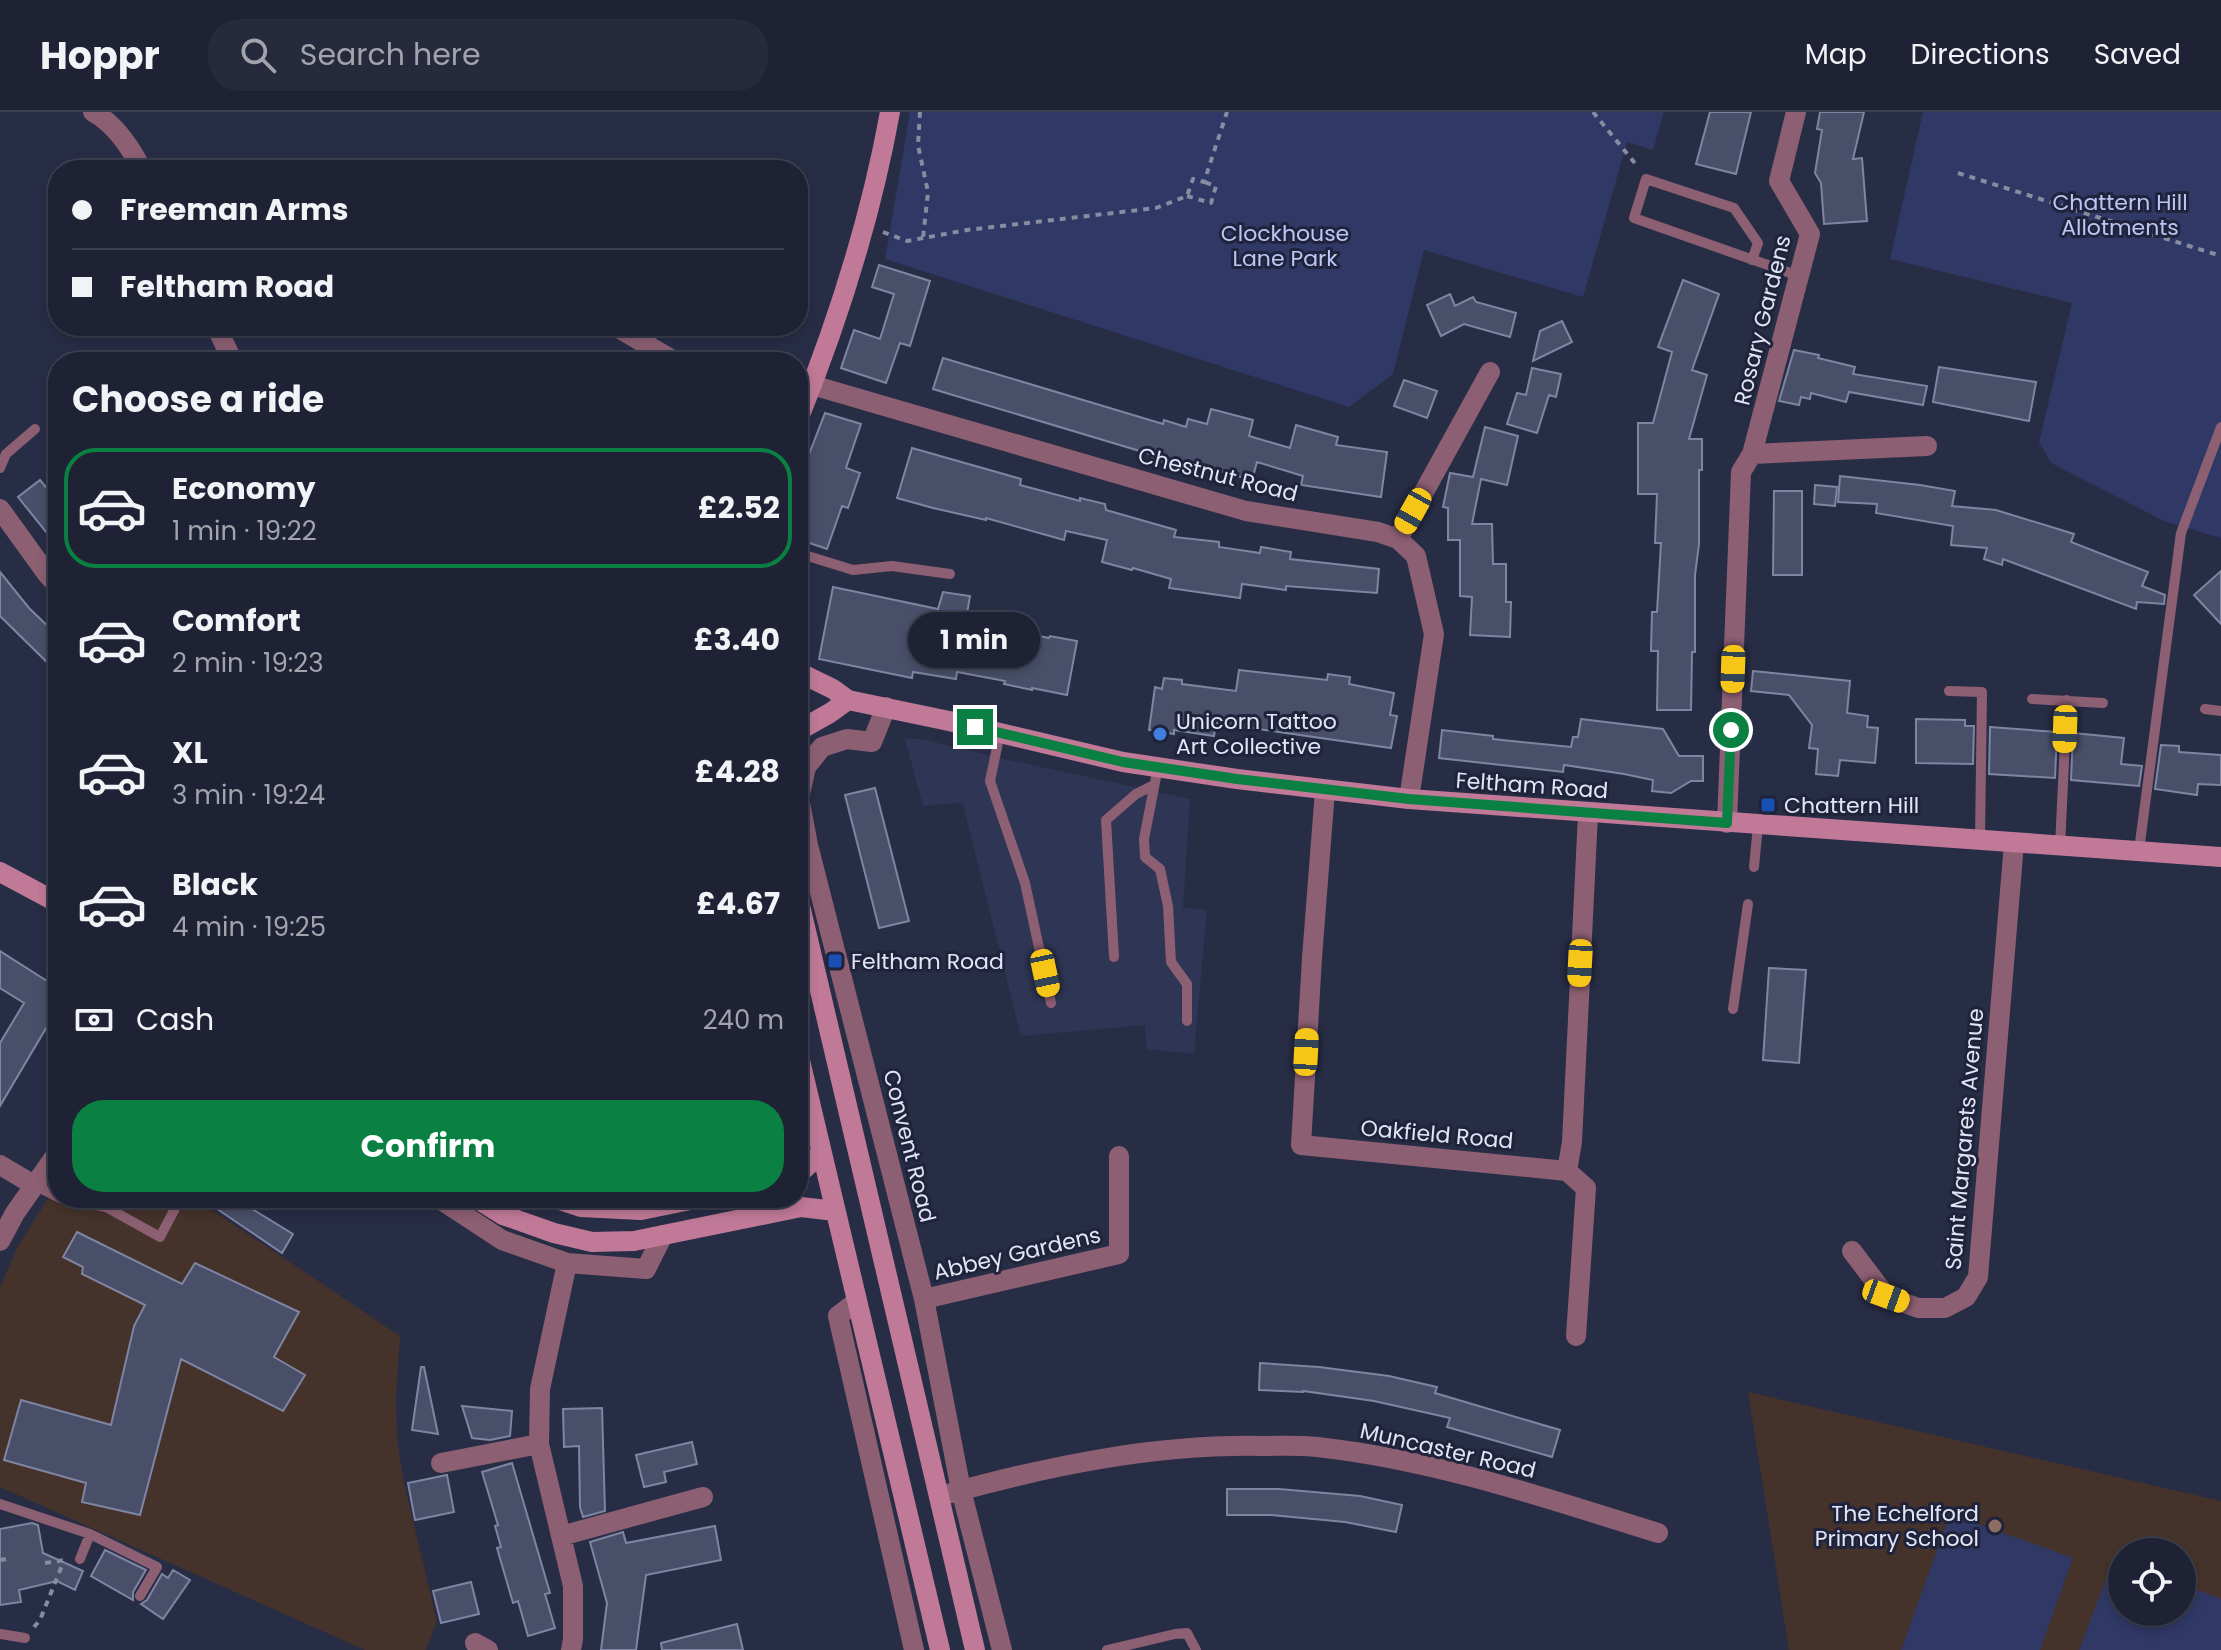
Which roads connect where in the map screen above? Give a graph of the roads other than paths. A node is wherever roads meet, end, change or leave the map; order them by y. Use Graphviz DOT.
graph roads {
  1 [pos="93,112"];
  2 [pos="890,112"];
  3 [pos="1796,112"];
  4 [pos="137,160"];
  5 [pos="1752,260"];
  6 [pos="1799,276"];
  7 [pos="632,336"];
  8 [pos="659,352"];
  9 [pos="1490,372"];
  10 [pos="812,385"];
  11 [pos="808,395"];
  12 [pos="2221,427"];
  13 [pos="35,429"];
  14 [pos="1927,446"];
  15 [pos="1752,454"];
  16 [pos="0,468"];
  17 [pos="0,509"];
  18 [pos="1398,539"];
  19 [pos="808,556"];
  20 [pos="950,574"];
  21 [pos="48,575"];
  22 [pos="808,677"];
  23 [pos="1949,691"];
  24 [pos="2032,699"];
  25 [pos="848,700"];
  26 [pos="2067,700"];
  27 [pos="2103,703"];
  28 [pos="886,707"];
  29 [pos="2205,709"];
  30 [pos="2221,711"];
  31 [pos="808,725"];
  32 [pos="1000,733"];
  33 [pos="808,764"];
  34 [pos="1156,776"];
  35 [pos="1325,790"];
  36 [pos="1409,799"];
  37 [pos="1588,814"];
  38 [pos="1727,823"];
  39 [pos="1758,825"];
  40 [pos="1980,840"];
  41 [pos="2014,843"];
  42 [pos="2060,846"];
  43 [pos="2139,850"];
  44 [pos="2221,857"];
  45 [pos="808,866"];
  46 [pos="1754,867"];
  47 [pos="0,872"];
  48 [pos="48,898"];
  49 [pos="1748,904"];
  50 [pos="808,939"];
  51 [pos="1114,957"];
  52 [pos="1051,1003"];
  53 [pos="1733,1009"];
  54 [pos="1187,1021"];
  55 [pos="808,1099"];
  56 [pos="821,1153"];
  57 [pos="1119,1156"];
  58 [pos="0,1165"];
  59 [pos="808,1165"];
  60 [pos="48,1166"];
  61 [pos="1567,1171"];
  62 [pos="34,1185"];
  63 [pos="48,1192"];
  64 [pos="116,1208"];
  65 [pos="175,1208"];
  66 [pos="453,1208"];
  67 [pos="492,1208"];
  68 [pos="601,1208"];
  69 [pos="646,1208"];
  70 [pos="796,1208"];
  71 [pos="808,1208"];
  72 [pos="835,1211"];
  73 [pos="663,1235"];
  74 [pos="0,1241"];
  75 [pos="1852,1251"];
  76 [pos="567,1263"];
  77 [pos="924,1299"];
  78 [pos="856,1302"];
  79 [pos="1576,1336"];
  80 [pos="539,1444"];
  81 [pos="441,1463"];
  82 [pos="961,1490"];
  83 [pos="940,1496"];
  84 [pos="703,1497"];
  85 [pos="0,1504"];
  86 [pos="1658,1533"];
  87 [pos="90,1534"];
  88 [pos="561,1536"];
  89 [pos="80,1559"];
  90 [pos="140,1596"];
  91 [pos="0,1634"];
  92 [pos="25,1638"];
  93 [pos="571,1650"];
  94 [pos="914,1650"];
  95 [pos="940,1650"];
  96 [pos="975,1650"];
  97 [pos="1002,1650"];
  98 [pos="1107,1650"];
  99 [pos="1196,1650"];
  1 -- 4 [label="street"];
  2 -- 10 [label="main road"];
  3 -- 6 [label="street, Rosary Gardens"];
  5 -- 5 [label="lane"];
  5 -- 6 [label="lane"];
  6 -- 15 [label="street, Rosary Gardens"];
  7 -- 8 [label="street"];
  9 -- 18 [label="street"];
  10 -- 11 [label="main road"];
  10 -- 18 [label="street, Chestnut Road"];
  12 -- 43 [label="lane"];
  13 -- 16 [label="lane"];
  14 -- 15 [label="street"];
  15 -- 38 [label="street"];
  17 -- 21 [label="street"];
  18 -- 36 [label="street"];
  19 -- 20 [label="lane"];
  22 -- 25 [label="main road, Feltham Road"];
  23 -- 40 [label="lane"];
  24 -- 26 [label="lane"];
  25 -- 28 [label="main road, Feltham Road"];
  25 -- 31 [label="main road"];
  26 -- 27 [label="lane"];
  26 -- 42 [label="lane"];
  28 -- 32 [label="main road, Feltham Road"];
  28 -- 33 [label="street, Convent Road"];
  29 -- 30 [label="lane"];
  32 -- 34 [label="main road, Feltham Road"];
  32 -- 52 [label="lane"];
  34 -- 35 [label="main road, Feltham Road"];
  34 -- 51 [label="lane"];
  34 -- 54 [label="lane"];
  35 -- 36 [label="main road, Feltham Road"];
  35 -- 61 [label="street, Oakfield Road"];
  36 -- 37 [label="main road, Feltham Road"];
  37 -- 38 [label="main road, Feltham Road"];
  37 -- 61 [label="street"];
  38 -- 39 [label="main road, Feltham Road"];
  39 -- 40 [label="main road, Feltham Road"];
  39 -- 46 [label="lane"];
  40 -- 41 [label="main road, Feltham Road"];
  41 -- 42 [label="main road, Feltham Road"];
  41 -- 75 [label="street, Saint Margarets Avenue"];
  42 -- 43 [label="main road, Feltham Road"];
  43 -- 44 [label="main road, Feltham Road"];
  45 -- 77 [label="street, Convent Road"];
  47 -- 48 [label="main road"];
  49 -- 53 [label="lane"];
  50 -- 83 [label="main road"];
  55 -- 56 [label="main road"];
  56 -- 59 [label="main road"];
  56 -- 72 [label="main road"];
  57 -- 77 [label="street, Abbey Gardens"];
  58 -- 62 [label="street"];
  60 -- 62 [label="street"];
  61 -- 79 [label="street"];
  62 -- 63 [label="lane"];
  62 -- 74 [label="street"];
  64 -- 65 [label="lane"];
  66 -- 76 [label="street"];
  67 -- 73 [label="main road"];
  68 -- 69 [label="main road"];
  70 -- 73 [label="main road"];
  71 -- 72 [label="main road"];
  72 -- 78 [label="main road"];
  73 -- 76 [label="street"];
  76 -- 80 [label="street"];
  77 -- 82 [label="street, Convent Road"];
  78 -- 94 [label="street"];
  78 -- 95 [label="main road"];
  80 -- 81 [label="street"];
  80 -- 88 [label="street"];
  82 -- 83 [label="street, Muncaster Road"];
  82 -- 86 [label="street, Muncaster Road"];
  82 -- 97 [label="street, Convent Road"];
  83 -- 96 [label="main road"];
  84 -- 88 [label="street"];
  85 -- 87 [label="lane"];
  87 -- 89 [label="lane"];
  87 -- 90 [label="lane"];
  88 -- 93 [label="street"];
  91 -- 92 [label="lane"];
  98 -- 99 [label="lane"];
}
